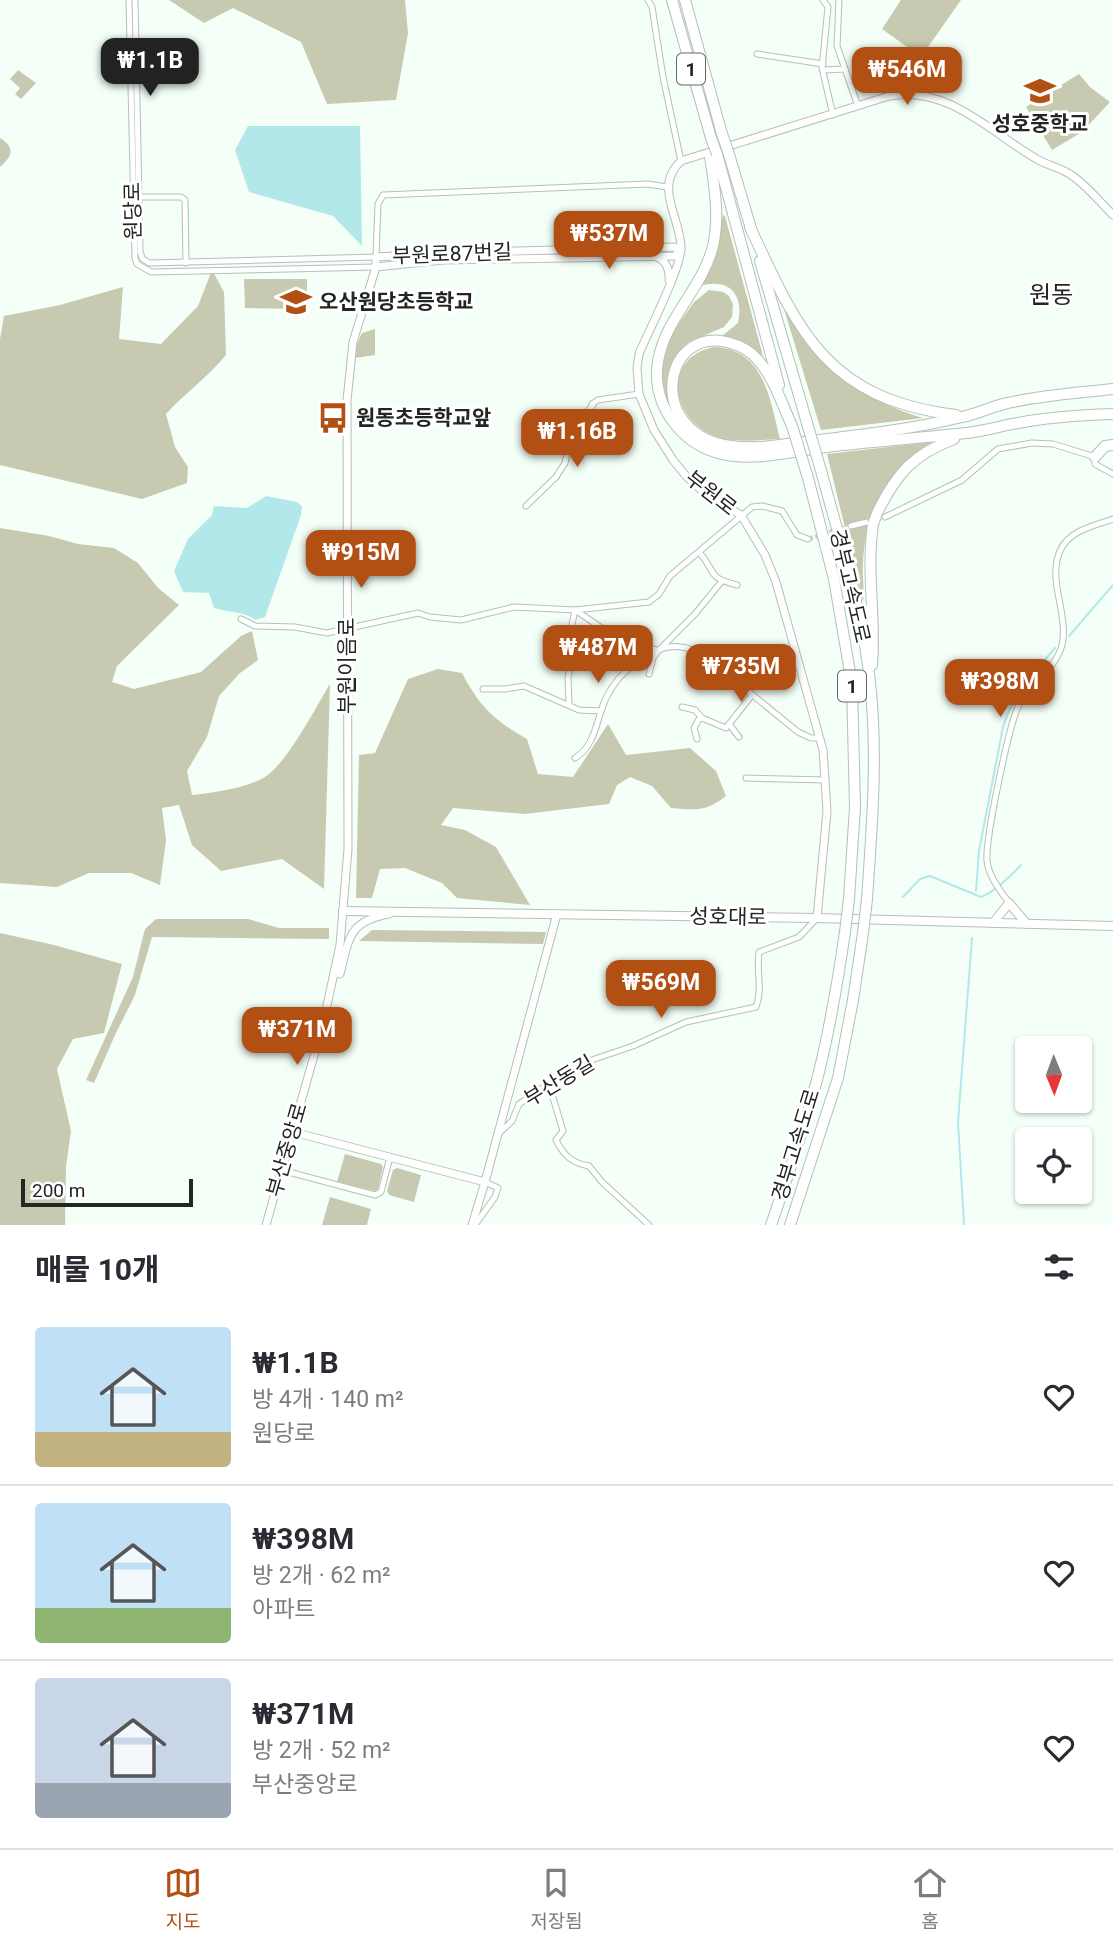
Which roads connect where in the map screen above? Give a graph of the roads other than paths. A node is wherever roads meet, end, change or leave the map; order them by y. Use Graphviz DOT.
graph roads {
  1 [pos="132,0"];
  2 [pos="648,0"];
  3 [pos="673,0"];
  4 [pos="685,0"];
  5 [pos="823,0"];
  6 [pos="839,0"];
  7 [pos="828,7"];
  8 [pos="839,8"];
  9 [pos="757,54"];
  10 [pos="823,67"];
  11 [pos="845,69"];
  12 [pos="858,106"];
  13 [pos="833,115"];
  14 [pos="718,154"];
  15 [pos="681,161"];
  16 [pos="667,187"];
  17 [pos="136,197"];
  18 [pos="1113,215"];
  19 [pos="750,227"];
  20 [pos="681,249"];
  21 [pos="523,255"];
  22 [pos="376,257"];
  23 [pos="655,257"];
  24 [pos="186,263"];
  25 [pos="376,267"];
  26 [pos="669,285"];
  27 [pos="1113,388"];
  28 [pos="639,394"];
  29 [pos="1113,414"];
  30 [pos="965,417"];
  31 [pos="792,426"];
  32 [pos="970,433"];
  33 [pos="1113,445"];
  34 [pos="1095,457"];
  35 [pos="1113,474"];
  36 [pos="526,506"];
  37 [pos="881,514"];
  38 [pos="741,515"];
  39 [pos="1113,519"];
  40 [pos="870,523"];
  41 [pos="851,526"];
  42 [pos="808,539"];
  43 [pos="700,553"];
  44 [pos="722,581"];
  45 [pos="737,585"];
  46 [pos="575,610"];
  47 [pos="241,619"];
  48 [pos="347,629"];
  49 [pos="658,651"];
  50 [pos="649,674"];
  51 [pos="870,682"];
  52 [pos="483,688"];
  53 [pos="752,695"];
  54 [pos="569,705"];
  55 [pos="682,707"];
  56 [pos="601,711"];
  57 [pos="702,718"];
  58 [pos="729,724"];
  59 [pos="739,737"];
  60 [pos="820,738"];
  61 [pos="697,740"];
  62 [pos="575,758"];
  63 [pos="746,778"];
  64 [pos="826,779"];
  65 [pos="1009,903"];
  66 [pos="343,911"];
  67 [pos="397,912"];
  68 [pos="557,914"];
  69 [pos="817,918"];
  70 [pos="993,923"];
  71 [pos="1027,924"];
  72 [pos="1113,926"];
  73 [pos="331,993"];
  74 [pos="549,1084"];
  75 [pos="293,1132"];
  76 [pos="497,1136"];
  77 [pos="390,1157"];
  78 [pos="281,1170"];
  79 [pos="485,1182"];
  80 [pos="266,1225"];
  81 [pos="473,1225"];
  82 [pos="649,1225"];
  83 [pos="771,1225"];
  84 [pos="790,1225"];
  1 -- 17 [label="street, 원당로"];
  2 -- 15 [label="street"];
  3 -- 14 [label="highway, 1"];
  4 -- 14 [label="highway, 경부고속도로 / 1, bridge"];
  5 -- 7 [label="street"];
  6 -- 8 [label="street"];
  7 -- 8 [label="street"];
  7 -- 10 [label="street"];
  8 -- 11 [label="street"];
  9 -- 10 [label="street"];
  10 -- 11 [label="street"];
  10 -- 13 [label="street"];
  11 -- 12 [label="street"];
  12 -- 13 [label="street"];
  12 -- 18 [label="street"];
  13 -- 15 [label="street"];
  14 -- 19 [label="highway, 경부고속도로 / 1"];
  14 -- 31 [label="highway, 경부고속도로 / 1"];
  14 -- 32 [label="highway"];
  15 -- 16 [label="street"];
  16 -- 20 [label="street"];
  16 -- 22 [label="street"];
  17 -- 24 [label="street, 원당로"];
  17 -- 24 [label="street"];
  17 -- 25 [label="street, 원당로"];
  19 -- 30 [label="highway"];
  19 -- 51 [label="highway, 경부고속도로 / 1, bridge"];
  20 -- 21 [label="street, 부원로87번길"];
  20 -- 23 [label="street, 부원로87번길"];
  20 -- 26 [label="street, 부원로"];
  21 -- 22 [label="street, 부원로87번길"];
  21 -- 23 [label="street, 부원로87번길"];
  21 -- 25 [label="street, 부원로87번길"];
  22 -- 24 [label="street, 원당로"];
  22 -- 25 [label="street, 부원이음로"];
  23 -- 26 [label="street"];
  25 -- 48 [label="street, 부원이음로"];
  26 -- 28 [label="street, 부원로"];
  27 -- 30 [label="highway"];
  28 -- 36 [label="street"];
  28 -- 38 [label="street, 부원로"];
  29 -- 32 [label="highway"];
  30 -- 31 [label="highway"];
  31 -- 83 [label="highway, 경부고속도로 / 1, bridge"];
  32 -- 37 [label="highway"];
  33 -- 34 [label="highway"];
  34 -- 35 [label="street"];
  34 -- 37 [label="street"];
  37 -- 40 [label="highway, bridge"];
  38 -- 42 [label="street"];
  38 -- 43 [label="street"];
  38 -- 60 [label="street, 부원로"];
  39 -- 65 [label="street"];
  40 -- 41 [label="street"];
  40 -- 51 [label="highway"];
  43 -- 44 [label="street"];
  43 -- 46 [label="street"];
  44 -- 45 [label="street"];
  44 -- 49 [label="street"];
  46 -- 48 [label="street"];
  46 -- 49 [label="street"];
  46 -- 54 [label="street"];
  47 -- 48 [label="street"];
  48 -- 66 [label="street, 부원이음로"];
  49 -- 50 [label="street"];
  49 -- 53 [label="street"];
  49 -- 56 [label="street"];
  51 -- 84 [label="highway, 경부고속도로 / 1, bridge"];
  52 -- 54 [label="street"];
  53 -- 58 [label="street"];
  53 -- 60 [label="street"];
  54 -- 56 [label="street"];
  55 -- 57 [label="street"];
  56 -- 62 [label="street"];
  57 -- 58 [label="street"];
  57 -- 61 [label="street"];
  58 -- 59 [label="street"];
  60 -- 64 [label="street, 부원로"];
  63 -- 64 [label="street"];
  64 -- 69 [label="street, 부원로"];
  65 -- 70 [label="main road"];
  65 -- 71 [label="main road"];
  66 -- 67 [label="main road, 성호대로"];
  66 -- 73 [label="street, 부산중앙로"];
  67 -- 68 [label="main road, 성호대로"];
  67 -- 73 [label="street"];
  68 -- 69 [label="main road, 성호대로"];
  68 -- 76 [label="street"];
  69 -- 70 [label="main road, 성호대로"];
  69 -- 74 [label="street, 부산동길"];
  70 -- 71 [label="main road, 성호대로"];
  71 -- 72 [label="main road, 성호대로"];
  73 -- 75 [label="street, 부산중앙로"];
  74 -- 76 [label="street, 부산동길"];
  74 -- 82 [label="street"];
  75 -- 77 [label="street"];
  75 -- 78 [label="street, 부산중앙로"];
  76 -- 79 [label="street"];
  77 -- 78 [label="street"];
  77 -- 79 [label="street"];
  78 -- 80 [label="street, 부산중앙로"];
  79 -- 81 [label="street"];
  79 -- 81 [label="street"];
}
